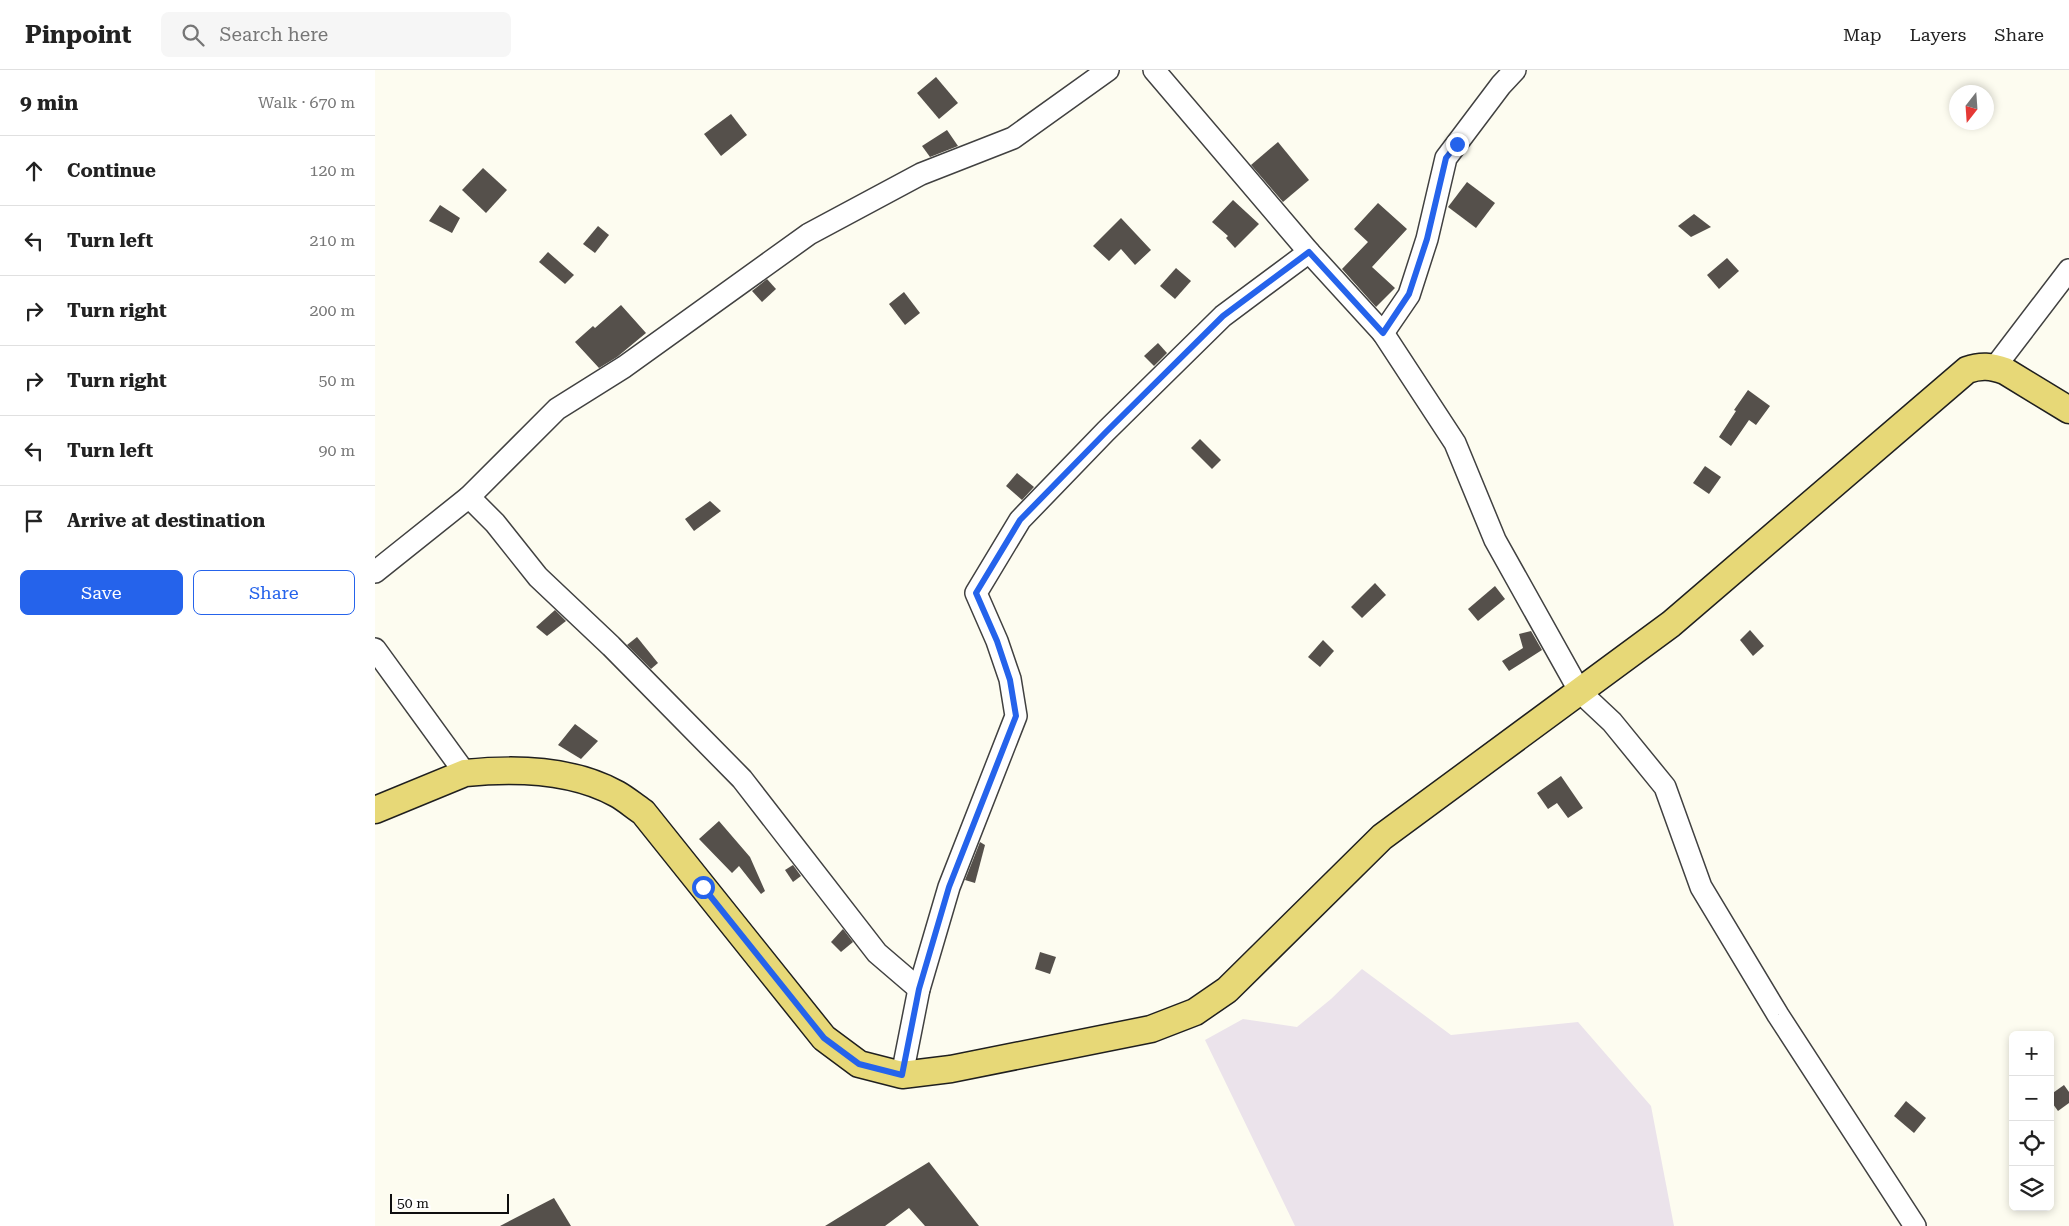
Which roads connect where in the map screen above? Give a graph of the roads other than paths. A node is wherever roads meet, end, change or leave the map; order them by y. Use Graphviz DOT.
graph roads {
  1 [pos="1108,70"];
  2 [pos="1154,70"];
  3 [pos="1515,70"];
  4 [pos="1309,252"];
  5 [pos="2069,270"];
  6 [pos="1383,333"];
  7 [pos="1995,367"];
  8 [pos="2069,410"];
  9 [pos="469,498"];
  10 [pos="375,572"];
  11 [pos="375,649"];
  12 [pos="1580,692"];
  13 [pos="465,773"];
  14 [pos="375,810"];
  15 [pos="919,989"];
  16 [pos="902,1075"];
  17 [pos="1915,1226"];
  1 -- 9 [label="street"];
  2 -- 4 [label="street"];
  3 -- 6 [label="street"];
  4 -- 6 [label="street"];
  4 -- 15 [label="street"];
  5 -- 7 [label="street"];
  6 -- 12 [label="street"];
  7 -- 8 [label="main road"];
  7 -- 12 [label="main road"];
  9 -- 10 [label="street"];
  9 -- 15 [label="street"];
  11 -- 13 [label="street"];
  12 -- 16 [label="main road"];
  12 -- 17 [label="street"];
  13 -- 14 [label="main road"];
  13 -- 16 [label="main road"];
  15 -- 16 [label="street"];
}
